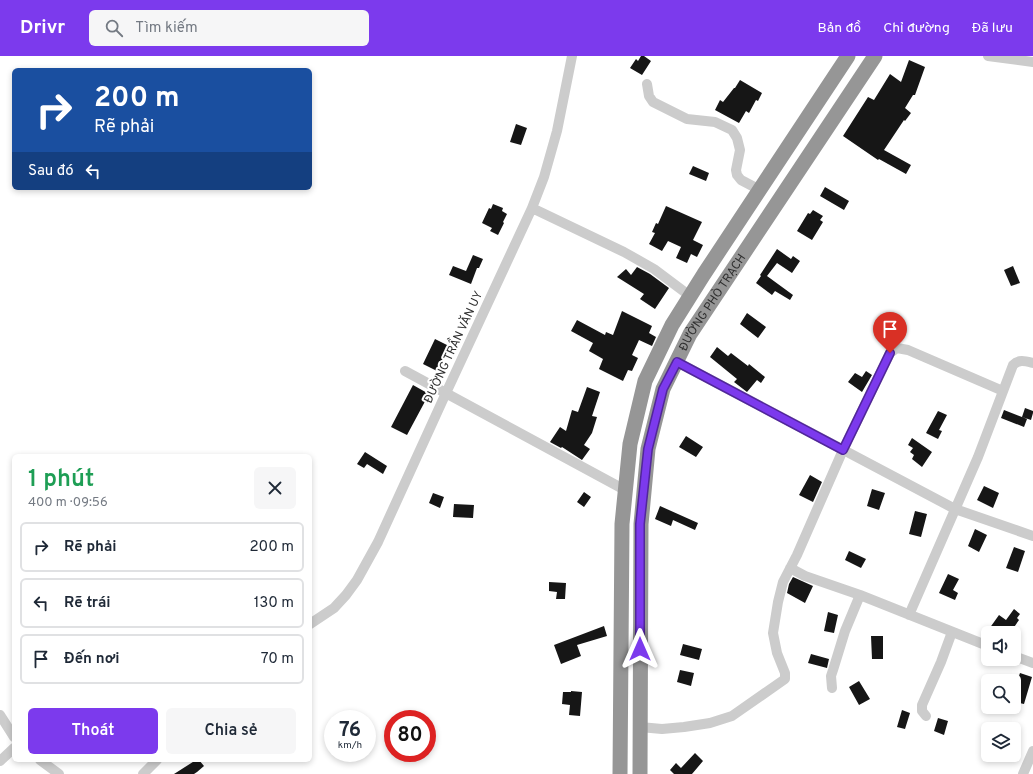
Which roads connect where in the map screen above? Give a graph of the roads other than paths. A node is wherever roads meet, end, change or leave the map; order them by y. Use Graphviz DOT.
graph roads {
  1 [pos="572,56"];
  2 [pos="848,56"];
  3 [pos="875,56"];
  4 [pos="988,56"];
  5 [pos="1033,62"];
  6 [pos="647,84"];
  7 [pos="760,190"];
  8 [pos="532,208"];
  9 [pos="690,296"];
  10 [pos="677,362"];
  11 [pos="1033,363"];
  12 [pos="405,371"];
  13 [pos="1003,391"];
  14 [pos="446,393"];
  15 [pos="843,450"];
  16 [pos="625,490"];
  17 [pos="955,509"];
  18 [pos="1033,536"];
  19 [pos="790,568"];
  20 [pos="860,595"];
  21 [pos="909,615"];
  22 [pos="312,623"];
  23 [pos="952,632"];
  24 [pos="981,643"];
  25 [pos="1021,659"];
  26 [pos="1033,663"];
  27 [pos="832,688"];
  28 [pos="0,714"];
  29 [pos="926,716"];
  30 [pos="640,727"];
  31 [pos="12,734"];
  32 [pos="12,750"];
  33 [pos="1033,751"];
  34 [pos="0,760"];
  35 [pos="43,762"];
  36 [pos="155,762"];
  37 [pos="146,773"];
  38 [pos="59,774"];
  39 [pos="620,774"];
  40 [pos="640,774"];
  41 [pos="1023,774"];
  1 -- 8 [label="street, ĐƯỜNG TRẦN VĂN UY"];
  2 -- 7 [label="highway, ĐƯỜNG PHÒ TRẠCH"];
  3 -- 10 [label="highway, ĐƯỜNG PHÒ TRẠCH"];
  4 -- 5 [label="street"];
  6 -- 7 [label="street"];
  7 -- 9 [label="highway, ĐƯỜNG PHÒ TRẠCH"];
  8 -- 9 [label="street"];
  8 -- 14 [label="street, ĐƯỜNG TRẦN VĂN UY"];
  9 -- 16 [label="highway, ĐƯỜNG PHÒ TRẠCH"];
  10 -- 15 [label="street"];
  10 -- 30 [label="highway, ĐƯỜNG PHÒ TRẠCH"];
  11 -- 13 [label="street"];
  12 -- 14 [label="street"];
  13 -- 15 [label="street"];
  13 -- 17 [label="street"];
  14 -- 16 [label="street"];
  14 -- 22 [label="street, ĐƯỜNG TRẦN VĂN UY"];
  15 -- 17 [label="street"];
  15 -- 19 [label="street"];
  16 -- 39 [label="highway, ĐƯỜNG PHÒ TRẠCH"];
  17 -- 18 [label="street"];
  17 -- 21 [label="street"];
  19 -- 20 [label="street"];
  19 -- 30 [label="street"];
  20 -- 21 [label="street"];
  20 -- 27 [label="street"];
  21 -- 23 [label="street"];
  23 -- 24 [label="street"];
  23 -- 29 [label="street"];
  25 -- 26 [label="street"];
  28 -- 31 [label="street"];
  30 -- 40 [label="highway, ĐƯỜNG PHÒ TRẠCH"];
  32 -- 34 [label="street"];
  33 -- 41 [label="street"];
  35 -- 38 [label="street"];
  36 -- 37 [label="street"];
}
